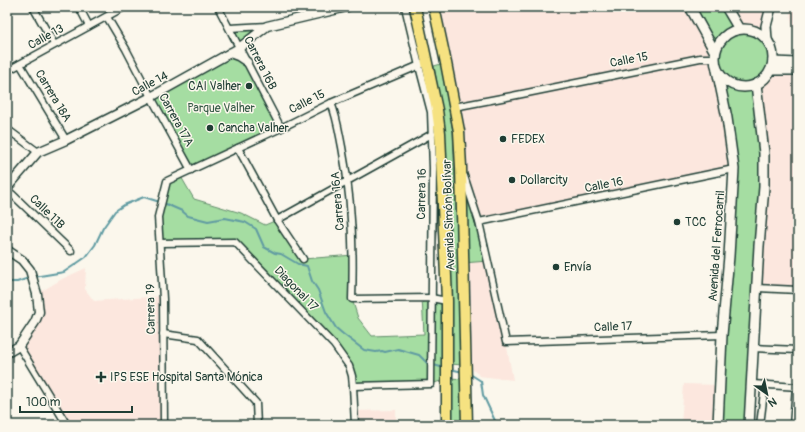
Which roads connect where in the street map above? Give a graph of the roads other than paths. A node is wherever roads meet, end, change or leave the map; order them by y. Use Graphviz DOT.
graph roads {
  1 [pos="33,7"];
  2 [pos="79,7"];
  3 [pos="124,7"];
  4 [pos="218,7"];
  5 [pos="347,7"];
  6 [pos="405,7"];
  7 [pos="415,7"];
  8 [pos="434,7"];
  9 [pos="690,7"];
  10 [pos="726,7"];
  11 [pos="772,7"];
  12 [pos="116,9"];
  13 [pos="107,17"];
  14 [pos="89,26"];
  15 [pos="267,26"];
  16 [pos="230,28"];
  17 [pos="739,29"];
  18 [pos="767,40"];
  19 [pos="54,44"];
  20 [pos="239,48"];
  21 [pos="230,53"];
  22 [pos="714,55"];
  23 [pos="247,62"];
  24 [pos="798,63"];
  25 [pos="20,64"];
  26 [pos="423,64"];
  27 [pos="772,66"];
  28 [pos="717,70"];
  29 [pos="798,70"];
  30 [pos="7,71"];
  31 [pos="756,84"];
  32 [pos="151,97"];
  33 [pos="331,103"];
  34 [pos="454,107"];
  35 [pos="281,128"];
  36 [pos="7,129"];
  37 [pos="432,134"];
  38 [pos="66,140"];
  39 [pos="238,148"];
  40 [pos="38,152"];
  41 [pos="461,167"];
  42 [pos="734,169"];
  43 [pos="190,170"];
  44 [pos="349,181"];
  45 [pos="7,189"];
  46 [pos="164,193"];
  47 [pos="277,220"];
  48 [pos="479,222"];
  49 [pos="160,244"];
  50 [pos="7,250"];
  51 [pos="71,251"];
  52 [pos="303,260"];
  53 [pos="756,288"];
  54 [pos="798,290"];
  55 [pos="431,298"];
  56 [pos="447,301"];
  57 [pos="163,334"];
  58 [pos="722,334"];
  59 [pos="19,346"];
  60 [pos="753,348"];
  61 [pos="798,350"];
  62 [pos="7,353"];
  63 [pos="752,384"];
  64 [pos="765,384"];
  65 [pos="353,386"];
  66 [pos="797,386"];
  67 [pos="67,425"];
  68 [pos="164,425"];
  69 [pos="257,425"];
  70 [pos="355,425"];
  71 [pos="447,425"];
  72 [pos="466,425"];
  73 [pos="718,425"];
  74 [pos="749,425"];
  75 [pos="760,425"];
  76 [pos="794,425"];
  1 -- 19 [label="street"];
  2 -- 14 [label="street"];
  3 -- 12 [label="street, Calle 13"];
  4 -- 16 [label="street, Carrera 16B"];
  5 -- 15 [label="street, Calle 14"];
  6 -- 26 [label="street, Carrera 16"];
  7 -- 26 [label="main road, Avenida Simón Bolívar"];
  8 -- 34 [label="main road, Avenida Simón Bolívar"];
  9 -- 22 [label="main road"];
  10 -- 17 [label="main road"];
  11 -- 18 [label="main road"];
  12 -- 13 [label="street, Calle 13"];
  13 -- 14 [label="street, Calle 13"];
  13 -- 32 [label="street, Carrera 17A"];
  14 -- 19 [label="street, Calle 13"];
  15 -- 16 [label="street, Calle 14"];
  15 -- 20 [label="street, Calle 14"];
  16 -- 20 [label="street, Carrera 16B"];
  17 -- 18 [label="main road"];
  17 -- 22 [label="main road"];
  18 -- 27 [label="main road"];
  19 -- 25 [label="street, Calle 13"];
  20 -- 21 [label="street, Calle 14"];
  20 -- 23 [label="street, Carrera 16B"];
  21 -- 23 [label="street"];
  21 -- 32 [label="street, Calle 14"];
  22 -- 28 [label="main road"];
  22 -- 34 [label="street, Calle 15"];
  23 -- 35 [label="street, Carrera 16B"];
  24 -- 27 [label="main road"];
  25 -- 30 [label="street, Calle 13"];
  25 -- 38 [label="street, Carrera 18A"];
  26 -- 33 [label="street, Calle 15"];
  26 -- 37 [label="street, Carrera 16"];
  26 -- 56 [label="main road, Avenida Simón Bolívar"];
  27 -- 29 [label="main road"];
  27 -- 31 [label="main road"];
  28 -- 31 [label="main road"];
  28 -- 42 [label="main road, Avenida del Ferrocarril"];
  31 -- 53 [label="main road"];
  32 -- 38 [label="street, Calle 14"];
  32 -- 43 [label="street, Carrera 17A"];
  33 -- 35 [label="street, Calle 15"];
  33 -- 44 [label="street, Carrera 16A"];
  34 -- 41 [label="main road, Avenida Simón Bolívar"];
  35 -- 39 [label="street, Calle 15"];
  36 -- 40 [label="street"];
  37 -- 44 [label="street"];
  37 -- 55 [label="street, Carrera 16"];
  38 -- 40 [label="street, Calle 14"];
  39 -- 43 [label="street, Calle 15"];
  39 -- 47 [label="street"];
  40 -- 45 [label="street"];
  41 -- 48 [label="street"];
  41 -- 72 [label="main road, Avenida Simón Bolívar"];
  42 -- 48 [label="street, Calle 16"];
  42 -- 58 [label="main road, Avenida del Ferrocarril"];
  43 -- 46 [label="street, Calle 15"];
  44 -- 47 [label="street"];
  44 -- 55 [label="street, Carrera 16A"];
  45 -- 51 [label="street, Calle 11B"];
  46 -- 49 [label="street, Carrera 19"];
  47 -- 52 [label="street"];
  48 -- 58 [label="street, Calle 17"];
  49 -- 57 [label="street, Carrera 19"];
  49 -- 65 [label="street, Diagonal 17"];
  50 -- 59 [label="street"];
  53 -- 54 [label="street"];
  53 -- 60 [label="main road"];
  55 -- 56 [label="street"];
  55 -- 65 [label="street, Carrera 16"];
  56 -- 71 [label="main road, Avenida Simón Bolívar"];
  57 -- 68 [label="street, Carrera 19"];
  57 -- 69 [label="street"];
  58 -- 73 [label="main road, Avenida del Ferrocarril"];
  59 -- 62 [label="street"];
  59 -- 67 [label="street"];
  60 -- 61 [label="street"];
  60 -- 63 [label="main road"];
  63 -- 64 [label="street"];
  63 -- 74 [label="main road"];
  64 -- 66 [label="street"];
  64 -- 75 [label="street"];
  65 -- 70 [label="street, Diagonal 17"];
  66 -- 76 [label="street"];
}
